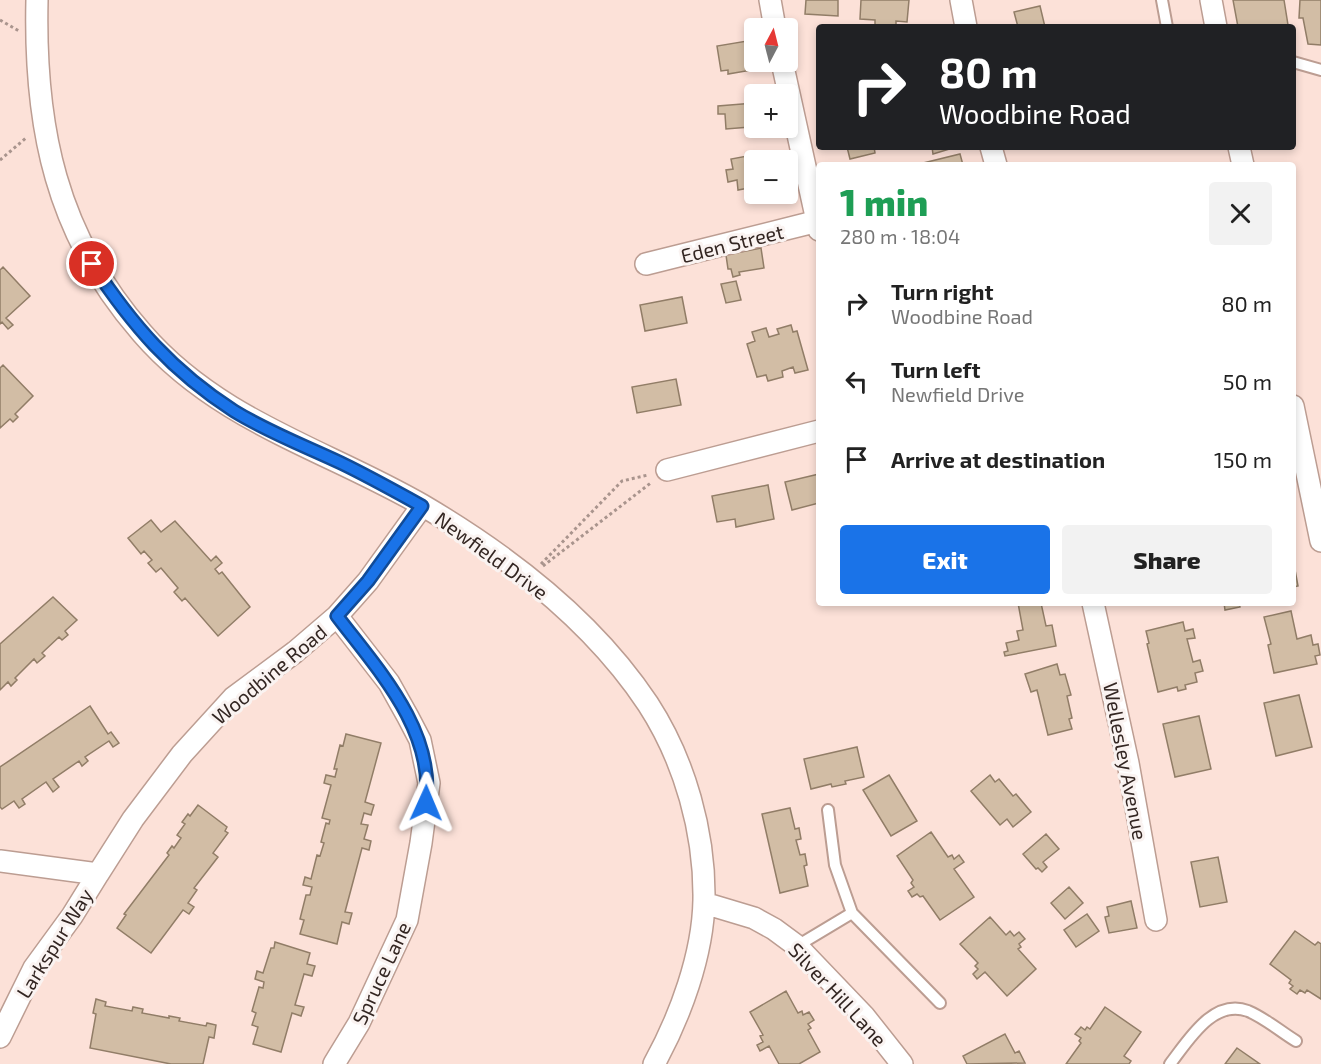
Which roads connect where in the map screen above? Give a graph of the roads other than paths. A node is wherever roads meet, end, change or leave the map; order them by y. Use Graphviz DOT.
graph roads {
  1 [pos="37,0"];
  2 [pos="770,0"];
  3 [pos="961,0"];
  4 [pos="1162,0"];
  5 [pos="1211,0"];
  6 [pos="773,18"];
  7 [pos="965,24"];
  8 [pos="1166,24"];
  9 [pos="1215,24"];
  10 [pos="1296,63"];
  11 [pos="1321,70"];
  12 [pos="784,72"];
  13 [pos="816,216"];
  14 [pos="816,225"];
  15 [pos="646,264"];
  16 [pos="1296,420"];
  17 [pos="816,432"];
  18 [pos="667,470"];
  19 [pos="422,506"];
  20 [pos="1321,541"];
  21 [pos="1094,606"];
  22 [pos="337,616"];
  23 [pos="828,810"];
  24 [pos="0,861"];
  25 [pos="98,874"];
  26 [pos="704,903"];
  27 [pos="852,913"];
  28 [pos="1156,920"];
  29 [pos="797,946"];
  30 [pos="940,1003"];
  31 [pos="0,1037"];
  32 [pos="1296,1041"];
  33 [pos="334,1064"];
  34 [pos="654,1064"];
  35 [pos="902,1064"];
  36 [pos="1170,1064"];
  1 -- 19 [label="street, Newfield Drive"];
  2 -- 6 [label="street"];
  3 -- 7 [label="street"];
  4 -- 8 [label="lane"];
  5 -- 9 [label="street"];
  10 -- 11 [label="lane"];
  12 -- 13 [label="street"];
  14 -- 15 [label="street, Eden Street"];
  16 -- 20 [label="street"];
  17 -- 18 [label="street"];
  19 -- 22 [label="street, Woodbine Road"];
  19 -- 26 [label="street, Newfield Drive"];
  21 -- 28 [label="street, Wellesley Avenue"];
  22 -- 25 [label="street, Woodbine Road"];
  22 -- 33 [label="street, Spruce Lane"];
  23 -- 27 [label="lane"];
  24 -- 25 [label="street, Larkspur Way"];
  25 -- 31 [label="street, Larkspur Way"];
  26 -- 29 [label="street, Silver Hill Lane"];
  26 -- 34 [label="street, Newfield Drive"];
  27 -- 29 [label="lane"];
  27 -- 30 [label="lane"];
  29 -- 35 [label="street, Silver Hill Lane"];
  32 -- 36 [label="lane"];
}
